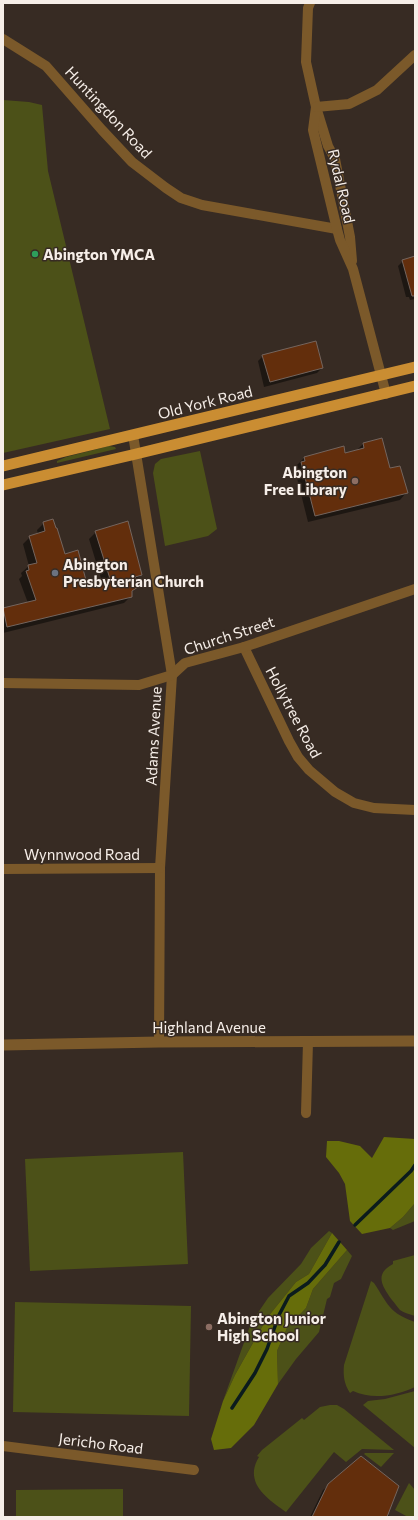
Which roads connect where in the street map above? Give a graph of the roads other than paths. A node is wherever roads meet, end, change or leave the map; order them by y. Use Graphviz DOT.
graph roads {
  1 [pos="310,3"];
  2 [pos="3,39"];
  3 [pos="415,55"];
  4 [pos="316,107"];
  5 [pos="342,190"];
  6 [pos="328,192"];
  7 [pos="337,229"];
  8 [pos="353,269"];
  9 [pos="415,368"];
  10 [pos="381,375"];
  11 [pos="415,386"];
  12 [pos="386,394"];
  13 [pos="134,435"];
  14 [pos="136,454"];
  15 [pos="3,466"];
  16 [pos="3,484"];
  17 [pos="415,589"];
  18 [pos="244,647"];
  19 [pos="172,675"];
  20 [pos="3,684"];
  21 [pos="415,810"];
  22 [pos="160,868"];
  23 [pos="3,869"];
  24 [pos="415,1041"];
  25 [pos="159,1042"];
  26 [pos="308,1042"];
  27 [pos="3,1045"];
  28 [pos="306,1113"];
  29 [pos="3,1446"];
  30 [pos="194,1470"];
  1 -- 4 [label="street, Rydal Road"];
  2 -- 7 [label="street, Huntingdon Road"];
  3 -- 4 [label="street"];
  4 -- 5 [label="street, Rydal Road"];
  4 -- 6 [label="street, Rydal Road"];
  5 -- 6 [label="street"];
  5 -- 8 [label="street, Rydal Road"];
  6 -- 7 [label="street, Rydal Road"];
  7 -- 8 [label="street, Rydal Road"];
  8 -- 10 [label="street, Rydal Road"];
  9 -- 10 [label="highway, Old York Road"];
  10 -- 12 [label="street, Rydal Road"];
  10 -- 13 [label="highway, Old York Road"];
  11 -- 12 [label="highway"];
  12 -- 14 [label="highway"];
  13 -- 14 [label="street, Adams Avenue"];
  13 -- 15 [label="highway, Old York Road"];
  14 -- 16 [label="highway"];
  14 -- 19 [label="street, Adams Avenue"];
  17 -- 18 [label="street, Church Street"];
  18 -- 19 [label="street, Church Street"];
  18 -- 21 [label="street, Hollytree Road"];
  19 -- 20 [label="street, Church Street"];
  19 -- 22 [label="street, Adams Avenue"];
  22 -- 23 [label="street, Wynnwood Road"];
  22 -- 25 [label="street, Adams Avenue"];
  24 -- 26 [label="street, Highland Avenue"];
  25 -- 26 [label="street, Highland Avenue"];
  25 -- 27 [label="street, Highland Avenue"];
  26 -- 28 [label="street"];
  29 -- 30 [label="street, Jericho Road"];
}
